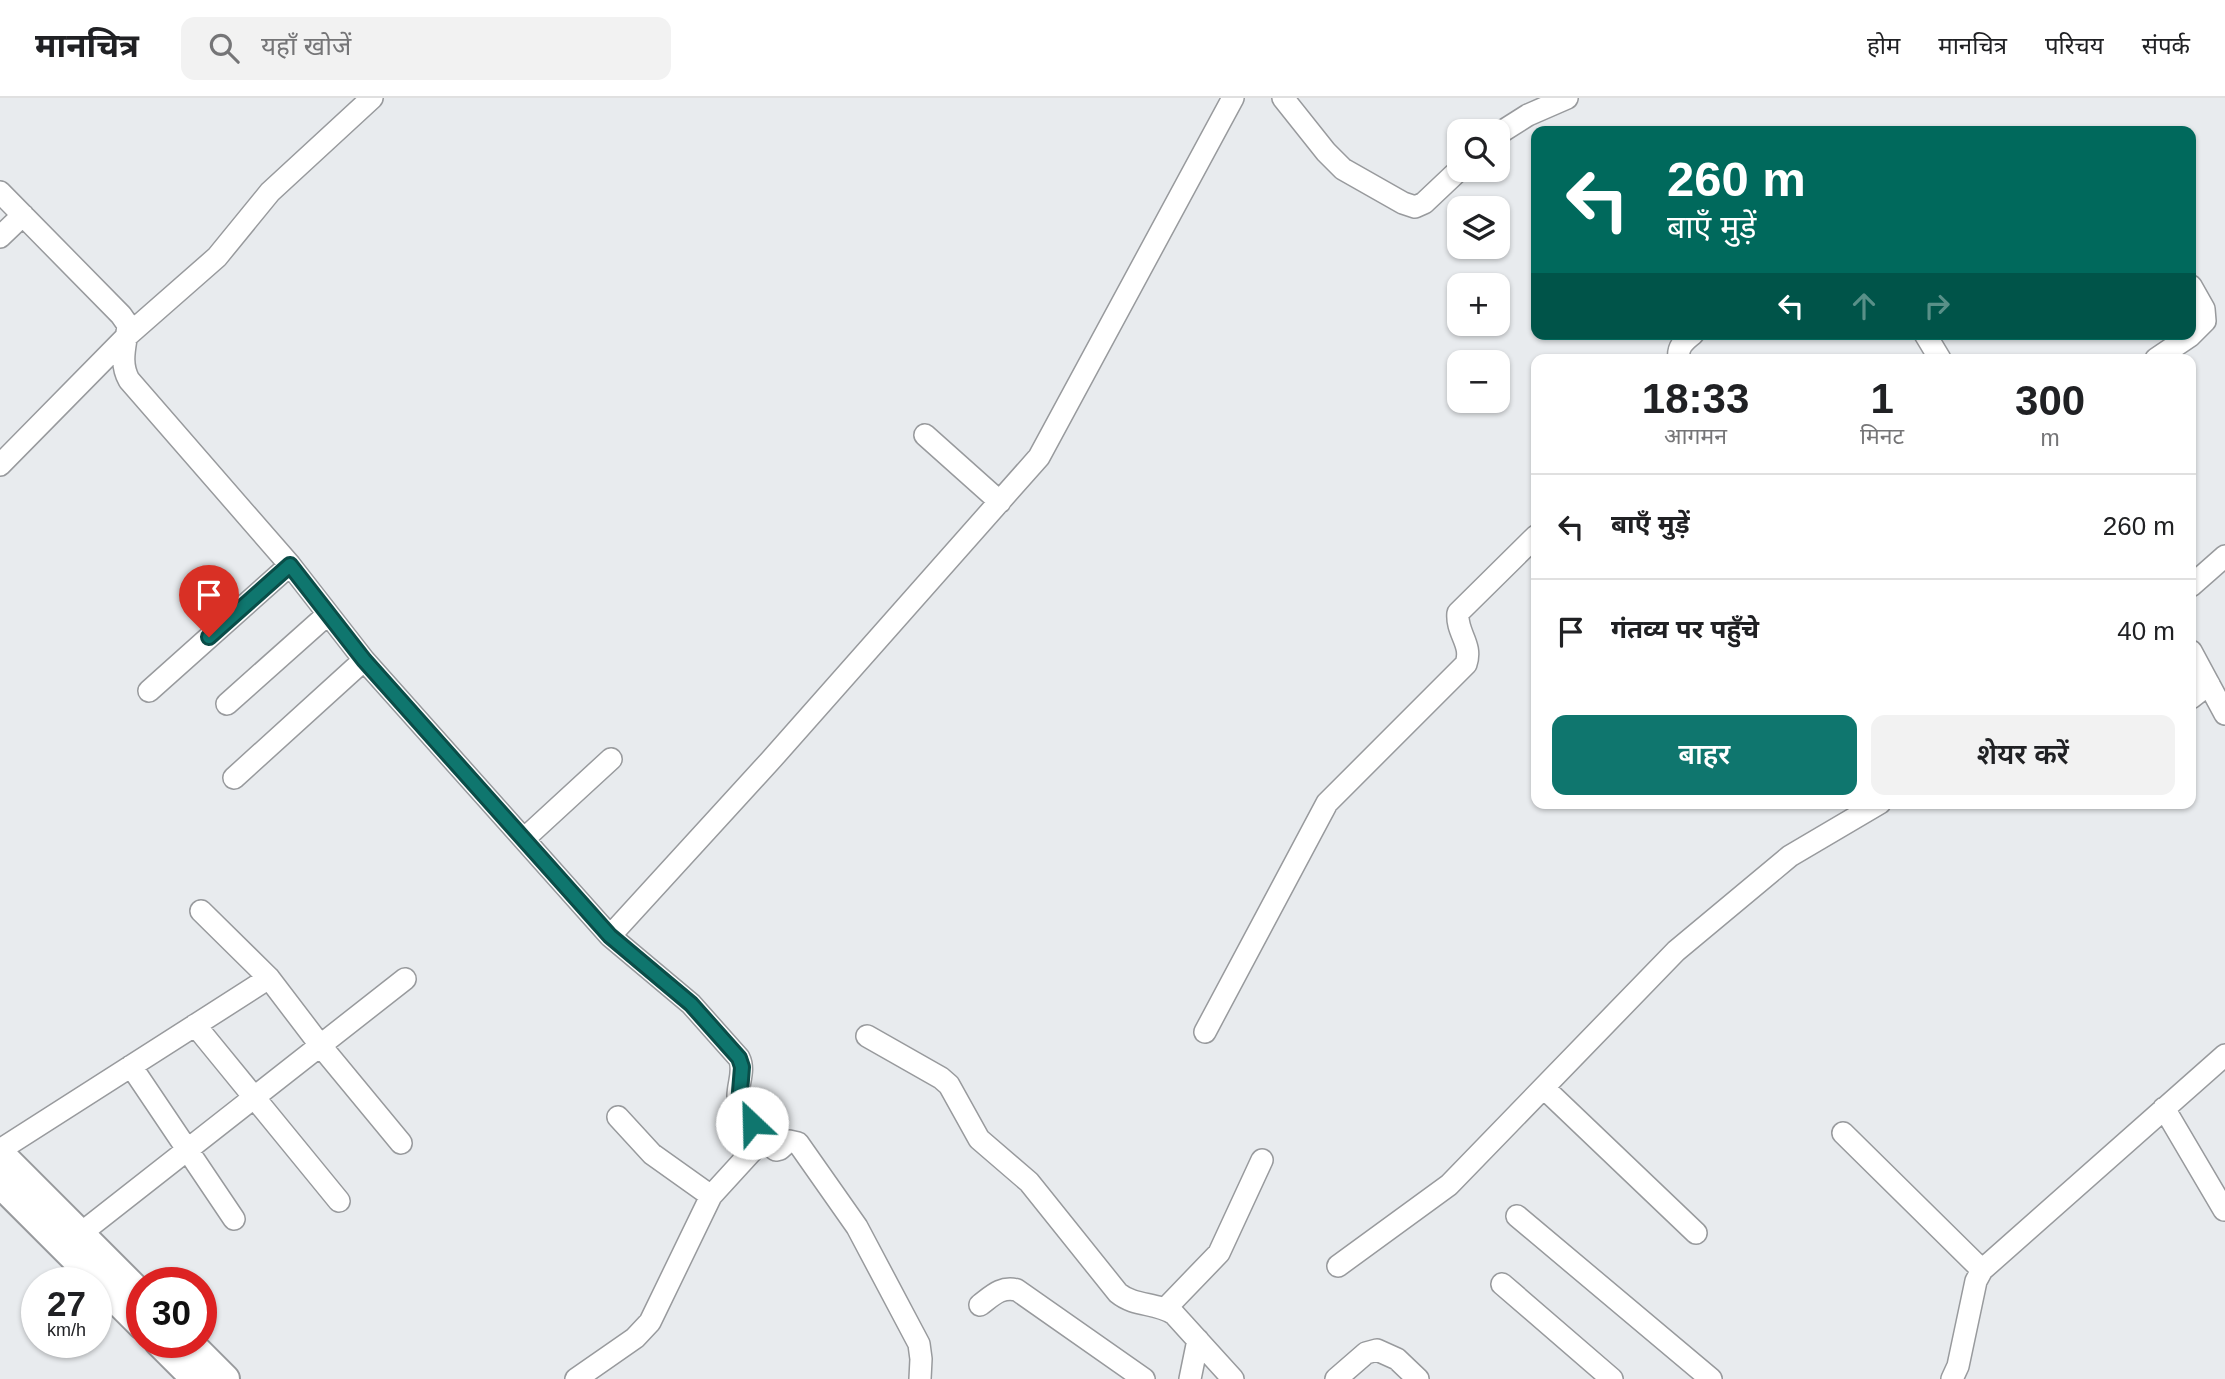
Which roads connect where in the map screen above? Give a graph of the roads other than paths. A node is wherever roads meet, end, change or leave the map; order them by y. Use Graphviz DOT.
graph roads {
  1 [pos="372,98"];
  2 [pos="1233,98"];
  3 [pos="1283,98"];
  4 [pos="1566,98"];
  5 [pos="1510,126"];
  6 [pos="1447,181"];
  7 [pos="0,192"];
  8 [pos="23,215"];
  9 [pos="0,237"];
  10 [pos="2196,295"];
  11 [pos="2196,330"];
  12 [pos="127,336"];
  13 [pos="2184,340"];
  14 [pos="2163,354"];
  15 [pos="925,435"];
  16 [pos="0,466"];
  17 [pos="999,502"];
  18 [pos="1531,541"];
  19 [pos="2225,555"];
  20 [pos="290,565"];
  21 [pos="2196,581"];
  22 [pos="328,614"];
  23 [pos="364,660"];
  24 [pos="2196,660"];
  25 [pos="2209,684"];
  26 [pos="149,691"];
  27 [pos="2196,694"];
  28 [pos="227,704"];
  29 [pos="2225,714"];
  30 [pos="611,759"];
  31 [pos="234,778"];
  32 [pos="1854,810"];
  33 [pos="524,839"];
  34 [pos="201,911"];
  35 [pos="610,936"];
  36 [pos="268,978"];
  37 [pos="405,979"];
  38 [pos="195,1025"];
  39 [pos="1205,1032"];
  40 [pos="867,1036"];
  41 [pos="320,1045"];
  42 [pos="2225,1055"];
  43 [pos="131,1066"];
  44 [pos="1544,1088"];
  45 [pos="253,1098"];
  46 [pos="2164,1108"];
  47 [pos="618,1117"];
  48 [pos="1843,1133"];
  49 [pos="764,1138"];
  50 [pos="401,1143"];
  51 [pos="186,1150"];
  52 [pos="0,1152"];
  53 [pos="1262,1160"];
  54 [pos="0,1183"];
  55 [pos="711,1196"];
  56 [pos="339,1201"];
  57 [pos="2224,1210"];
  58 [pos="1517,1216"];
  59 [pos="234,1219"];
  60 [pos="1696,1233"];
  61 [pos="80,1234"];
  62 [pos="1338,1266"];
  63 [pos="1982,1270"];
  64 [pos="126,1280"];
  65 [pos="1502,1284"];
  66 [pos="980,1305"];
  67 [pos="1166,1308"];
  68 [pos="126,1309"];
  69 [pos="1198,1340"];
  70 [pos="175,1358"];
  71 [pos="204,1358"];
  72 [pos="582,1378"];
  73 [pos="196,1379"];
  74 [pos="225,1379"];
  75 [pos="920,1379"];
  76 [pos="1144,1379"];
  77 [pos="1190,1379"];
  78 [pos="1233,1379"];
  79 [pos="1336,1379"];
  80 [pos="1418,1379"];
  81 [pos="1612,1379"];
  82 [pos="1711,1379"];
  83 [pos="1952,1379"];
  1 -- 12 [label="street"];
  2 -- 17 [label="street"];
  3 -- 6 [label="street"];
  4 -- 5 [label="street"];
  7 -- 8 [label="street"];
  8 -- 9 [label="street"];
  8 -- 12 [label="street"];
  10 -- 11 [label="street"];
  12 -- 16 [label="street"];
  12 -- 20 [label="street"];
  13 -- 14 [label="street"];
  15 -- 17 [label="street"];
  17 -- 35 [label="street"];
  18 -- 39 [label="street"];
  19 -- 21 [label="street"];
  20 -- 22 [label="street"];
  20 -- 26 [label="street"];
  22 -- 23 [label="street"];
  22 -- 28 [label="street"];
  23 -- 31 [label="street"];
  23 -- 33 [label="street"];
  24 -- 25 [label="street"];
  25 -- 27 [label="street"];
  25 -- 29 [label="street"];
  30 -- 33 [label="street"];
  32 -- 44 [label="street"];
  33 -- 35 [label="street"];
  34 -- 36 [label="street"];
  35 -- 49 [label="street"];
  36 -- 38 [label="street"];
  36 -- 41 [label="street"];
  37 -- 41 [label="street"];
  38 -- 43 [label="street"];
  38 -- 45 [label="street"];
  40 -- 67 [label="street"];
  41 -- 45 [label="street"];
  41 -- 50 [label="street"];
  42 -- 46 [label="street"];
  43 -- 51 [label="street"];
  43 -- 52 [label="street"];
  44 -- 60 [label="street"];
  44 -- 62 [label="street"];
  45 -- 51 [label="street"];
  45 -- 56 [label="street"];
  46 -- 57 [label="street"];
  46 -- 63 [label="street"];
  47 -- 55 [label="street"];
  48 -- 63 [label="street"];
  49 -- 55 [label="street"];
  49 -- 75 [label="street"];
  51 -- 59 [label="street"];
  51 -- 61 [label="street"];
  52 -- 61 [label="main road"];
  53 -- 67 [label="street"];
  54 -- 68 [label="main road"];
  55 -- 72 [label="street"];
  58 -- 82 [label="street"];
  61 -- 64 [label="main road"];
  63 -- 83 [label="street"];
  65 -- 81 [label="street"];
  66 -- 76 [label="street"];
  67 -- 69 [label="street"];
  69 -- 77 [label="street"];
  69 -- 78 [label="street"];
  70 -- 73 [label="main road"];
  71 -- 74 [label="main road"];
  79 -- 80 [label="street"];
}
